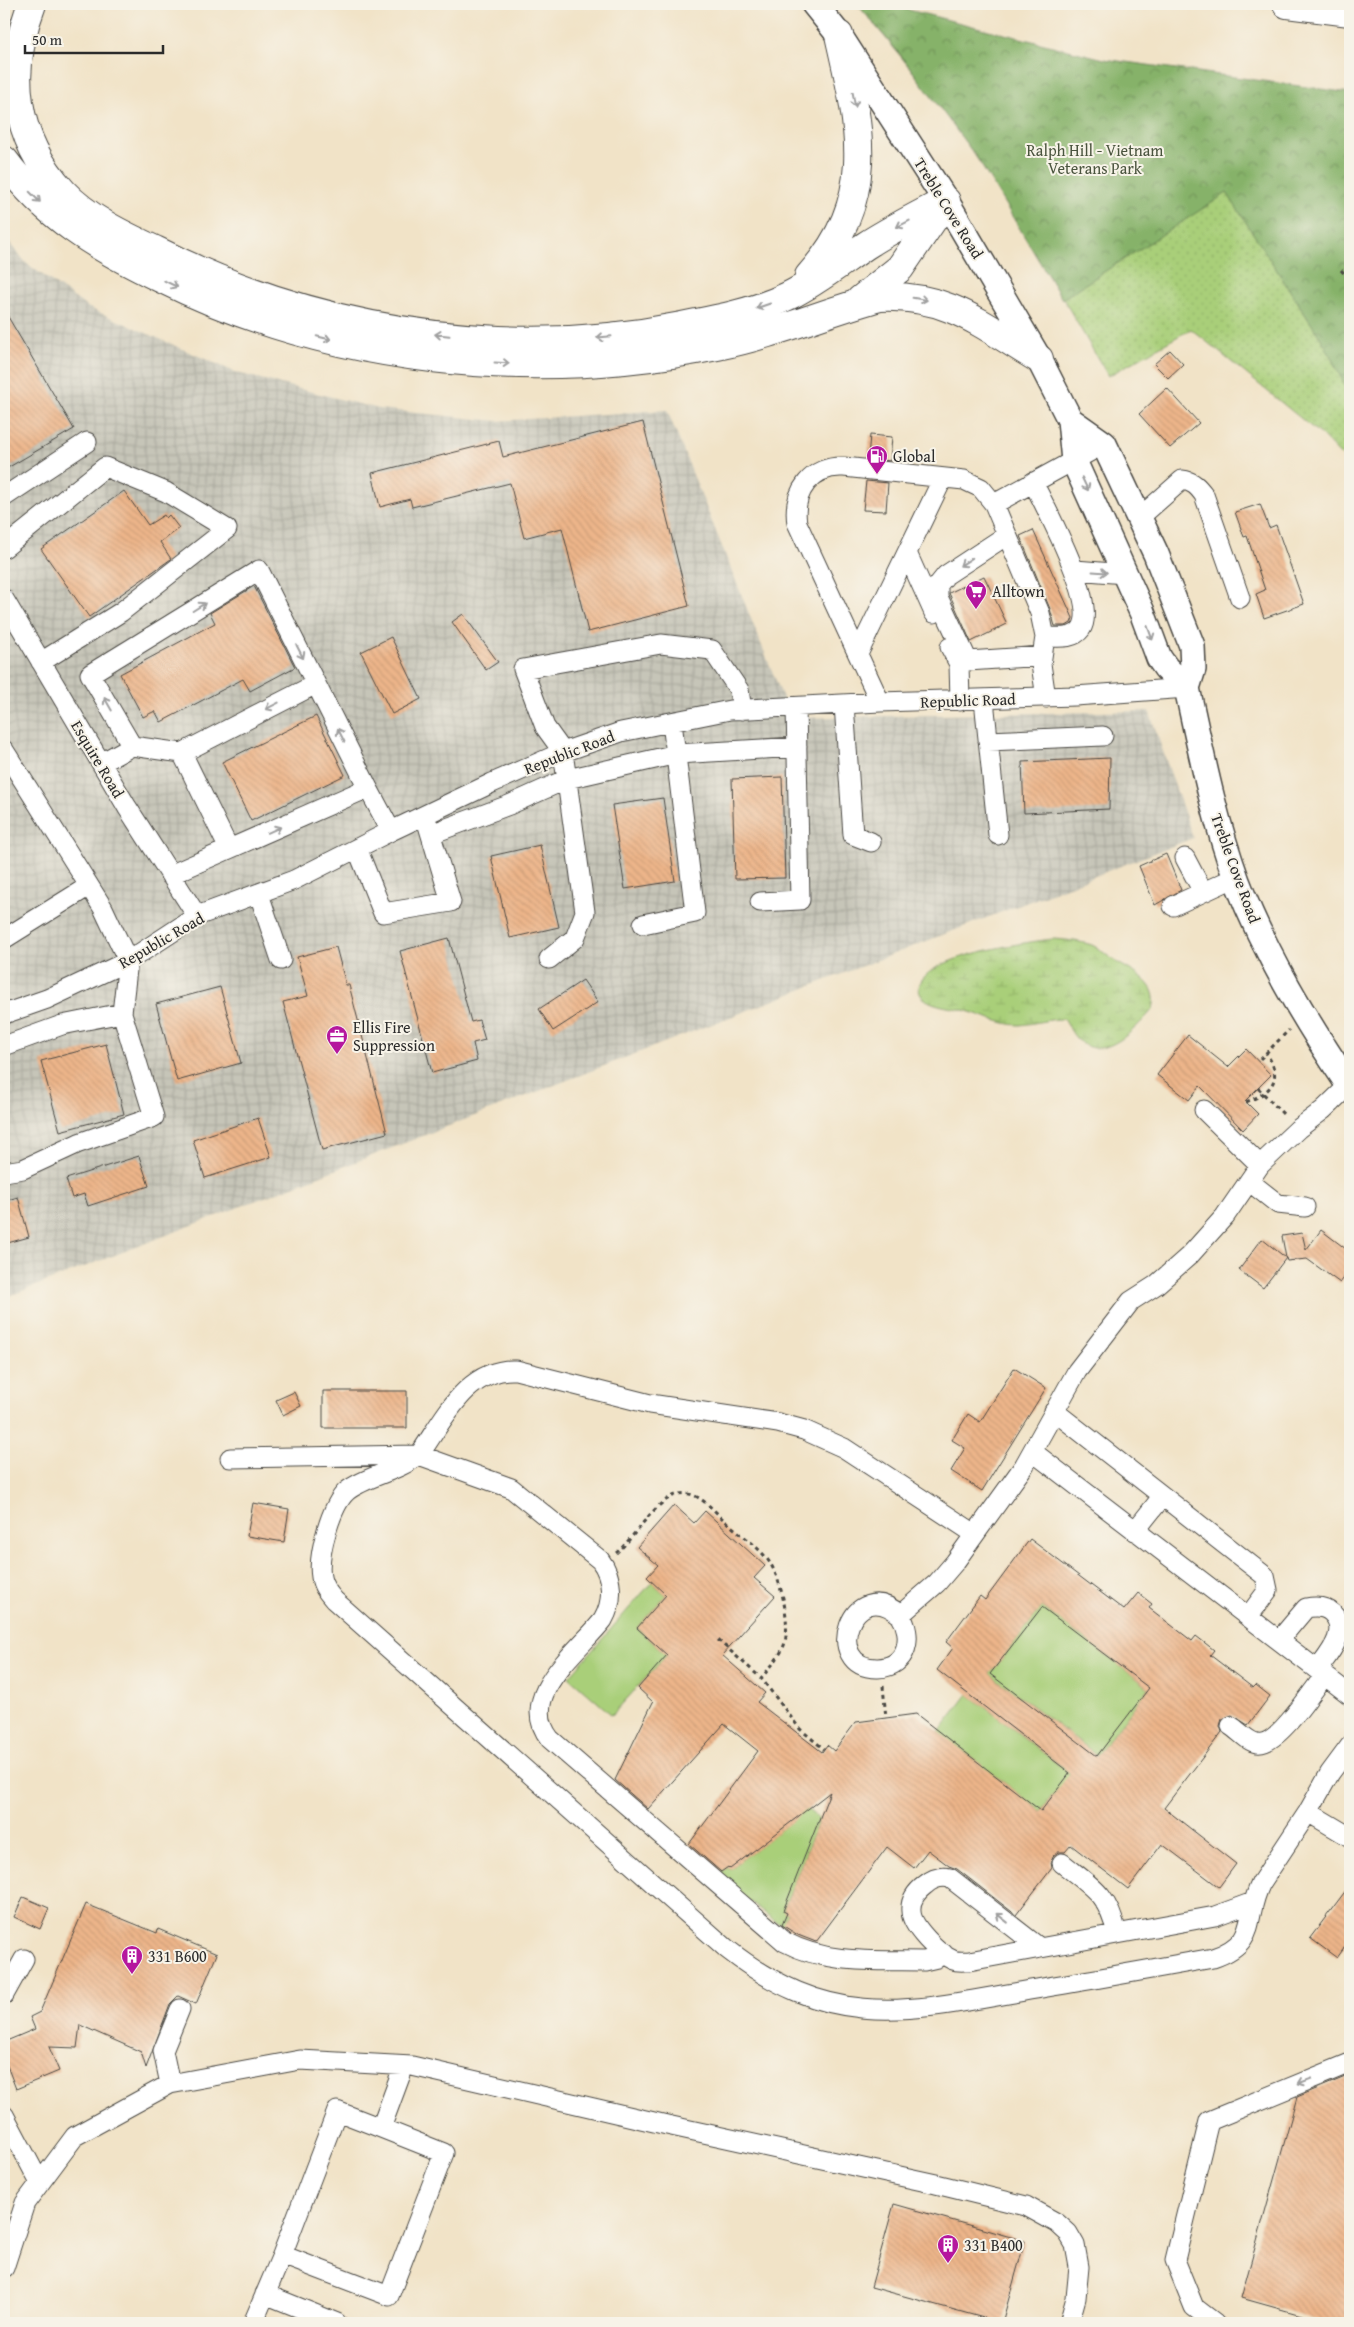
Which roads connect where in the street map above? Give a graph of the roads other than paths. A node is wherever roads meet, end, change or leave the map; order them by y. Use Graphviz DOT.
graph roads {
  1 [pos="32,4"];
  2 [pos="814,4"];
  3 [pos="1287,4"];
  4 [pos="1350,12"];
  5 [pos="839,35"];
  6 [pos="4,160"];
  7 [pos="946,201"];
  8 [pos="790,295"];
  9 [pos="855,304"];
  10 [pos="1039,359"];
  11 [pos="1070,420"];
  12 [pos="87,442"];
  13 [pos="1104,444"];
  14 [pos="1074,461"];
  15 [pos="943,478"];
  16 [pos="1034,482"];
  17 [pos="4,497"];
  18 [pos="994,504"];
  19 [pos="1139,518"];
  20 [pos="1108,533"];
  21 [pos="1006,535"];
  22 [pos="4,548"];
  23 [pos="907,553"];
  24 [pos="1075,570"];
  25 [pos="1125,574"];
  26 [pos="1240,598"];
  27 [pos="4,599"];
  28 [pos="1045,637"];
  29 [pos="858,654"];
  30 [pos="1042,656"];
  31 [pos="41,662"];
  32 [pos="964,663"];
  33 [pos="316,684"];
  34 [pos="1187,688"];
  35 [pos="1046,698"];
  36 [pos="960,700"];
  37 [pos="984,700"];
  38 [pos="880,702"];
  39 [pos="844,704"];
  40 [pos="796,707"];
  41 [pos="742,710"];
  42 [pos="672,722"];
  43 [pos="1103,736"];
  44 [pos="988,741"];
  45 [pos="132,746"];
  46 [pos="797,747"];
  47 [pos="4,750"];
  48 [pos="563,752"];
  49 [pos="182,753"];
  50 [pos="677,754"];
  51 [pos="101,763"];
  52 [pos="567,779"];
  53 [pos="368,788"];
  54 [pos="426,816"];
  55 [pos="391,831"];
  56 [pos="431,834"];
  57 [pos="998,836"];
  58 [pos="870,842"];
  59 [pos="357,848"];
  60 [pos="229,850"];
  61 [pos="1185,858"];
  62 [pos="170,875"];
  63 [pos="1236,877"];
  64 [pos="90,886"];
  65 [pos="1203,892"];
  66 [pos="259,894"];
  67 [pos="760,902"];
  68 [pos="1173,906"];
  69 [pos="196,916"];
  70 [pos="643,924"];
  71 [pos="4,940"];
  72 [pos="281,960"];
  73 [pos="549,960"];
  74 [pos="128,961"];
  75 [pos="122,1013"];
  76 [pos="4,1014"];
  77 [pos="4,1046"];
  78 [pos="1350,1085"];
  79 [pos="1204,1110"];
  80 [pos="1260,1166"];
  81 [pos="4,1172"];
  82 [pos="1250,1182"];
  83 [pos="1305,1207"];
  84 [pos="1054,1411"];
  85 [pos="1033,1452"];
  86 [pos="419,1454"];
  87 [pos="230,1458"];
  88 [pos="1162,1497"];
  89 [pos="1135,1532"];
  90 [pos="974,1534"];
  91 [pos="900,1614"];
  92 [pos="1248,1617"];
  93 [pos="1280,1640"];
  94 [pos="1321,1672"];
  95 [pos="1350,1695"];
  96 [pos="1231,1726"];
  97 [pos="1350,1746"];
  98 [pos="1308,1812"];
  99 [pos="1350,1837"];
  100 [pos="1062,1863"];
  101 [pos="1253,1902"];
  102 [pos="1117,1934"];
  103 [pos="1040,1948"];
  104 [pos="943,1953"];
  105 [pos="24,1959"];
  106 [pos="4,1995"];
  107 [pos="180,2009"];
  108 [pos="1350,2064"];
  109 [pos="404,2066"];
  110 [pos="170,2084"];
  111 [pos="4,2115"];
  112 [pos="381,2128"];
  113 [pos="40,2183"];
  114 [pos="282,2255"];
  115 [pos="4,2268"];
  116 [pos="265,2294"];
  117 [pos="253,2323"];
  118 [pos="337,2323"];
  119 [pos="1069,2323"];
  120 [pos="1215,2323"];
  8 -- 1 [label="highway, one-way"];
  2 -- 5 [label="main road, Treble Cove Road"];
  3 -- 4 [label="highway"];
  5 -- 7 [label="main road, Treble Cove Road"];
  5 -- 8 [label="highway, one-way"];
  6 -- 9 [label="highway, one-way"];
  7 -- 8 [label="highway, one-way"];
  7 -- 9 [label="highway"];
  7 -- 10 [label="main road, Treble Cove Road"];
  9 -- 10 [label="highway, one-way"];
  10 -- 11 [label="main road, Treble Cove Road"];
  11 -- 13 [label="main road, Treble Cove Road"];
  11 -- 14 [label="main road, Treble Cove Road"];
  12 -- 17 [label="street"];
  13 -- 14 [label="street"];
  13 -- 19 [label="main road, Treble Cove Road"];
  14 -- 16 [label="street"];
  14 -- 20 [label="main road, Treble Cove Road, one-way"];
  15 -- 18 [label="street"];
  15 -- 23 [label="street"];
  15 -- 29 [label="street"];
  16 -- 18 [label="street"];
  16 -- 24 [label="street"];
  18 -- 21 [label="street"];
  19 -- 20 [label="main road"];
  19 -- 26 [label="street"];
  19 -- 34 [label="main road, Treble Cove Road"];
  20 -- 25 [label="main road, Treble Cove Road"];
  21 -- 28 [label="street"];
  21 -- 32 [label="street, one-way"];
  22 -- 31 [label="street"];
  23 -- 29 [label="street"];
  23 -- 32 [label="street"];
  24 -- 25 [label="street, one-way"];
  24 -- 28 [label="street"];
  25 -- 34 [label="main road, Treble Cove Road, one-way"];
  27 -- 31 [label="street, Esquire Road"];
  28 -- 30 [label="street"];
  29 -- 38 [label="street"];
  30 -- 32 [label="street"];
  30 -- 35 [label="street"];
  31 -- 51 [label="street, Esquire Road"];
  32 -- 36 [label="street"];
  45 -- 33 [label="street, one-way"];
  33 -- 49 [label="street, one-way"];
  53 -- 33 [label="street, one-way"];
  34 -- 35 [label="street, Republic Road"];
  34 -- 63 [label="main road, Treble Cove Road"];
  35 -- 37 [label="street, Republic Road"];
  36 -- 37 [label="street, Republic Road"];
  36 -- 38 [label="street, Republic Road"];
  37 -- 44 [label="street"];
  38 -- 39 [label="street, Republic Road"];
  39 -- 40 [label="street, Republic Road"];
  39 -- 58 [label="street"];
  40 -- 41 [label="street, Republic Road"];
  40 -- 46 [label="street"];
  41 -- 42 [label="street, Republic Road"];
  41 -- 48 [label="street"];
  42 -- 48 [label="street, Republic Road"];
  42 -- 50 [label="street"];
  43 -- 44 [label="street"];
  44 -- 57 [label="street"];
  45 -- 49 [label="street"];
  45 -- 51 [label="street"];
  46 -- 50 [label="street"];
  46 -- 67 [label="street"];
  47 -- 64 [label="street"];
  48 -- 52 [label="street"];
  48 -- 54 [label="street, Republic Road"];
  49 -- 60 [label="street"];
  50 -- 52 [label="street"];
  50 -- 70 [label="street"];
  51 -- 62 [label="street, Esquire Road"];
  52 -- 56 [label="street"];
  52 -- 73 [label="street"];
  53 -- 55 [label="street"];
  60 -- 53 [label="street, one-way"];
  54 -- 55 [label="street, Republic Road"];
  54 -- 56 [label="street"];
  55 -- 59 [label="street, Republic Road"];
  56 -- 59 [label="street"];
  59 -- 66 [label="street, Republic Road"];
  60 -- 62 [label="street"];
  61 -- 65 [label="street"];
  62 -- 69 [label="street, Esquire Road"];
  63 -- 65 [label="street"];
  63 -- 78 [label="main road, Treble Cove Road"];
  64 -- 71 [label="street"];
  64 -- 74 [label="street"];
  65 -- 68 [label="street"];
  66 -- 69 [label="street, Republic Road"];
  66 -- 72 [label="street"];
  69 -- 74 [label="street, Republic Road"];
  74 -- 75 [label="street"];
  74 -- 76 [label="street, Republic Road"];
  75 -- 77 [label="street"];
  75 -- 81 [label="street"];
  78 -- 80 [label="street"];
  79 -- 80 [label="street"];
  80 -- 82 [label="street"];
  82 -- 83 [label="street"];
  82 -- 84 [label="street"];
  84 -- 85 [label="street"];
  84 -- 88 [label="street"];
  85 -- 89 [label="street"];
  85 -- 90 [label="street"];
  86 -- 87 [label="street"];
  86 -- 90 [label="street"];
  86 -- 101 [label="street"];
  86 -- 104 [label="street"];
  88 -- 89 [label="street"];
  88 -- 92 [label="street"];
  89 -- 92 [label="street"];
  90 -- 91 [label="street"];
  91 -- 91 [label="street"];
  92 -- 93 [label="street"];
  93 -- 94 [label="street"];
  93 -- 94 [label="street"];
  94 -- 95 [label="street"];
  94 -- 96 [label="street"];
  97 -- 98 [label="street"];
  98 -- 99 [label="street"];
  98 -- 101 [label="street"];
  100 -- 102 [label="street"];
  101 -- 102 [label="street"];
  102 -- 103 [label="street"];
  103 -- 104 [label="street"];
  103 -- 104 [label="street, one-way"];
  105 -- 106 [label="street"];
  107 -- 110 [label="street"];
  108 -- 120 [label="street, one-way"];
  109 -- 110 [label="street"];
  109 -- 112 [label="street"];
  109 -- 119 [label="street"];
  110 -- 113 [label="street"];
  111 -- 113 [label="street"];
  112 -- 114 [label="street"];
  112 -- 114 [label="street"];
  113 -- 115 [label="street"];
  114 -- 116 [label="street"];
  116 -- 117 [label="street"];
  116 -- 118 [label="street"];
}
